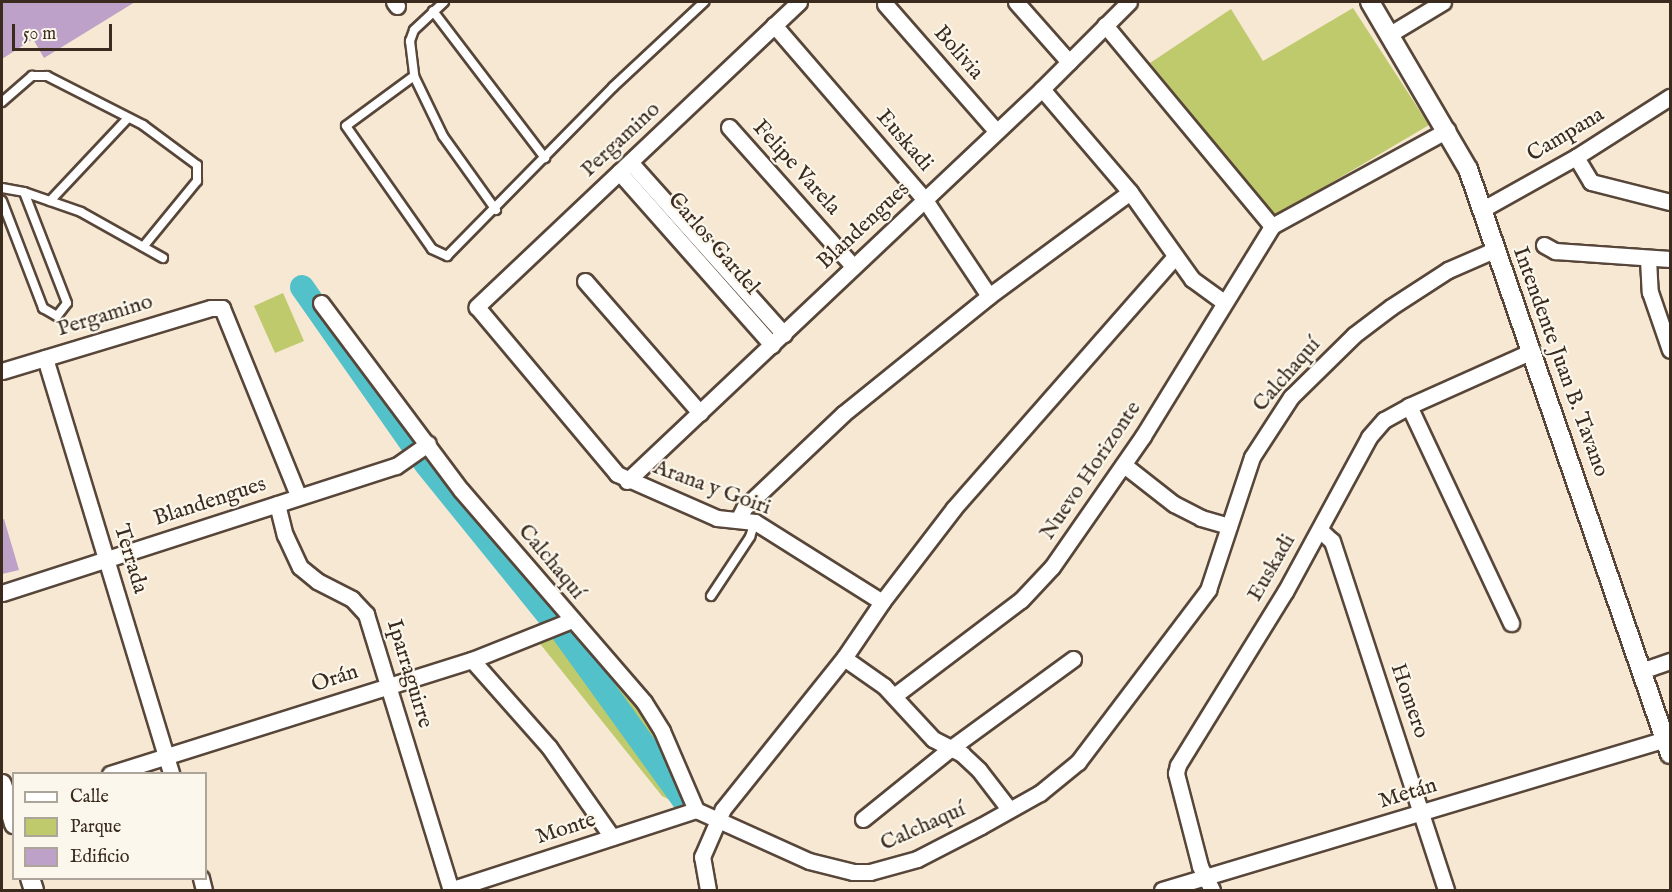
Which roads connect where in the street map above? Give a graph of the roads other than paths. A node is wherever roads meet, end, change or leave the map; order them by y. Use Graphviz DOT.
graph roads {
  1 [pos="444,2"];
  2 [pos="704,2"];
  3 [pos="799,2"];
  4 [pos="1016,2"];
  5 [pos="1129,2"];
  6 [pos="1370,2"];
  7 [pos="1443,2"];
  8 [pos="885,4"];
  9 [pos="433,11"];
  10 [pos="774,25"];
  11 [pos="1105,26"];
  12 [pos="1390,34"];
  13 [pos="1069,62"];
  14 [pos="414,76"];
  15 [pos="1042,89"];
  16 [pos="1671,97"];
  17 [pos="2,102"];
  18 [pos="128,118"];
  19 [pos="729,127"];
  20 [pos="1447,130"];
  21 [pos="996,131"];
  22 [pos="545,158"];
  23 [pos="1576,158"];
  24 [pos="625,167"];
  25 [pos="2,188"];
  26 [pos="24,192"];
  27 [pos="1130,192"];
  28 [pos="925,200"];
  29 [pos="2,201"];
  30 [pos="50,201"];
  31 [pos="1671,202"];
  32 [pos="1483,209"];
  33 [pos="496,210"];
  34 [pos="1272,226"];
  35 [pos="1544,245"];
  36 [pos="143,247"];
  37 [pos="1494,250"];
  38 [pos="1175,256"];
  39 [pos="163,258"];
  40 [pos="1648,259"];
  41 [pos="1671,259"];
  42 [pos="853,266"];
  43 [pos="585,281"];
  44 [pos="989,296"];
  45 [pos="1224,302"];
  46 [pos="321,303"];
  47 [pos="478,312"];
  48 [pos="778,340"];
  49 [pos="1671,350"];
  50 [pos="1532,351"];
  51 [pos="45,358"];
  52 [pos="2,371"];
  53 [pos="1409,406"];
  54 [pos="700,413"];
  55 [pos="428,444"];
  56 [pos="1124,465"];
  57 [pos="627,481"];
  58 [pos="298,495"];
  59 [pos="277,504"];
  60 [pos="738,520"];
  61 [pos="755,522"];
  62 [pos="1229,526"];
  63 [pos="1320,530"];
  64 [pos="107,558"];
  65 [pos="2,593"];
  66 [pos="711,596"];
  67 [pos="882,602"];
  68 [pos="572,620"];
  69 [pos="1511,623"];
  70 [pos="844,658"];
  71 [pos="1073,659"];
  72 [pos="472,660"];
  73 [pos="1671,661"];
  74 [pos="1644,670"];
  75 [pos="389,686"];
  76 [pos="894,696"];
  77 [pos="1668,747"];
  78 [pos="951,748"];
  79 [pos="166,756"];
  80 [pos="116,772"];
  81 [pos="170,772"];
  82 [pos="2,784"];
  83 [pos="1009,809"];
  84 [pos="9,810"];
  85 [pos="696,810"];
  86 [pos="1423,813"];
  87 [pos="716,819"];
  88 [pos="863,819"];
  89 [pos="612,837"];
  90 [pos="1208,884"];
  91 [pos="451,890"];
  92 [pos="708,891"];
  93 [pos="1162,891"];
  94 [pos="1446,891"];
  1 -- 9 [label="lane"];
  2 -- 22 [label="lane"];
  3 -- 10 [label="street, Pergamino"];
  4 -- 13 [label="street"];
  5 -- 11 [label="street, Blandengues"];
  6 -- 12 [label="street, Intendente Juan B. Tavano"];
  7 -- 12 [label="street"];
  8 -- 21 [label="street, Bolivia"];
  9 -- 14 [label="lane"];
  9 -- 22 [label="lane"];
  10 -- 24 [label="street, Pergamino"];
  10 -- 28 [label="street, Euskadi"];
  11 -- 13 [label="street, Blandengues"];
  11 -- 34 [label="street"];
  12 -- 20 [label="street, Intendente Juan B. Tavano"];
  13 -- 15 [label="street, Blandengues"];
  14 -- 33 [label="lane"];
  14 -- 33 [label="lane"];
  15 -- 21 [label="street, Blandengues"];
  15 -- 27 [label="street"];
  16 -- 23 [label="street, Campana"];
  17 -- 18 [label="lane"];
  18 -- 30 [label="lane"];
  18 -- 36 [label="lane"];
  19 -- 42 [label="street, Felipe Varela"];
  20 -- 32 [label="street, Intendente Juan B. Tavano"];
  20 -- 34 [label="street"];
  21 -- 28 [label="street, Blandengues"];
  22 -- 33 [label="lane"];
  23 -- 31 [label="street"];
  23 -- 32 [label="street, Campana"];
  24 -- 47 [label="street, Pergamino"];
  24 -- 48 [label="street, Carlos Gardel"];
  25 -- 26 [label="lane"];
  26 -- 29 [label="lane"];
  26 -- 30 [label="lane"];
  27 -- 38 [label="street"];
  27 -- 44 [label="street"];
  28 -- 42 [label="street, Blandengues"];
  28 -- 44 [label="street, Euskadi"];
  30 -- 36 [label="lane"];
  32 -- 37 [label="street, Intendente Juan B. Tavano"];
  34 -- 45 [label="street, Nuevo Horizonte"];
  35 -- 40 [label="street"];
  36 -- 39 [label="lane"];
  37 -- 50 [label="street, Intendente Juan B. Tavano"];
  37 -- 62 [label="street, Calchaquí"];
  38 -- 45 [label="street"];
  38 -- 67 [label="street"];
  40 -- 41 [label="street"];
  40 -- 49 [label="street"];
  42 -- 48 [label="street, Blandengues"];
  43 -- 54 [label="street"];
  44 -- 60 [label="street"];
  45 -- 56 [label="street, Nuevo Horizonte"];
  46 -- 55 [label="street, Calchaquí"];
  47 -- 57 [label="street, Arana y Goiri"];
  48 -- 54 [label="street, Blandengues"];
  50 -- 53 [label="street, Euskadi"];
  50 -- 74 [label="street, Intendente Juan B. Tavano"];
  51 -- 52 [label="street, Pergamino"];
  51 -- 58 [label="street, Pergamino"];
  51 -- 64 [label="street, Terrada"];
  53 -- 63 [label="street, Euskadi"];
  53 -- 69 [label="street"];
  54 -- 57 [label="street, Blandengues"];
  55 -- 58 [label="street, Blandengues"];
  55 -- 68 [label="street, Calchaquí"];
  56 -- 62 [label="street"];
  56 -- 76 [label="street, Nuevo Horizonte"];
  57 -- 60 [label="street, Arana y Goiri"];
  58 -- 59 [label="street, Blandengues"];
  59 -- 64 [label="street, Blandengues"];
  59 -- 75 [label="street, Iparraguirre"];
  60 -- 61 [label="street, Arana y Goiri"];
  61 -- 66 [label="lane"];
  61 -- 67 [label="street, Arana y Goiri"];
  62 -- 83 [label="street, Calchaquí"];
  63 -- 86 [label="street, Homero"];
  63 -- 90 [label="street, Euskadi"];
  64 -- 65 [label="street, Blandengues"];
  64 -- 79 [label="street, Terrada"];
  67 -- 70 [label="street"];
  68 -- 72 [label="street, Orán"];
  68 -- 85 [label="street, Calchaquí"];
  70 -- 76 [label="street"];
  70 -- 87 [label="street"];
  71 -- 78 [label="street"];
  72 -- 75 [label="street, Orán"];
  72 -- 89 [label="street"];
  73 -- 74 [label="street"];
  74 -- 77 [label="street, Intendente Juan B. Tavano"];
  75 -- 79 [label="street, Orán"];
  75 -- 91 [label="street, Iparraguirre"];
  76 -- 78 [label="street"];
  77 -- 86 [label="street, Metán"];
  78 -- 83 [label="street"];
  78 -- 88 [label="street"];
  79 -- 80 [label="street, Orán"];
  79 -- 81 [label="street, Terrada"];
  82 -- 84 [label="street"];
  83 -- 87 [label="street, Calchaquí"];
  85 -- 87 [label="street, Calchaquí"];
  85 -- 89 [label="street, Monte"];
  86 -- 90 [label="street, Metán"];
  86 -- 94 [label="street, Homero"];
  87 -- 92 [label="street"];
  89 -- 91 [label="street, Monte"];
  90 -- 93 [label="street, Metán"];
}
